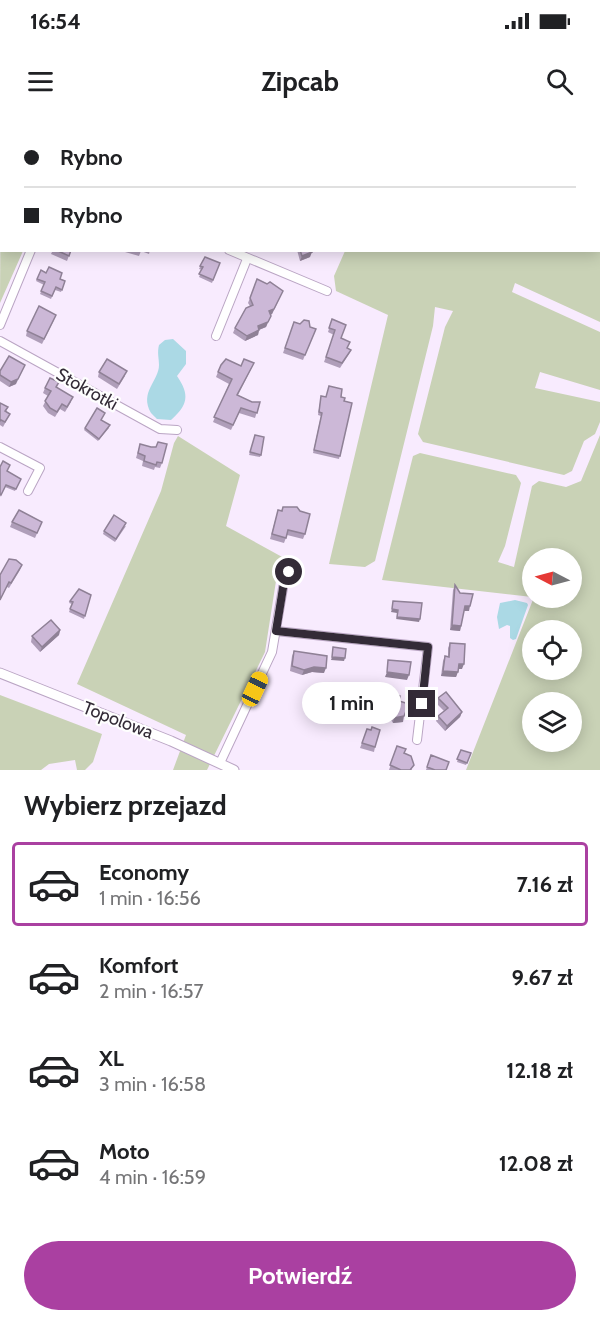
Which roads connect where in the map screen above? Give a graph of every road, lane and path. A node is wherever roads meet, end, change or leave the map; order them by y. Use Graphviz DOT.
graph roads {
  1 [pos="30,252"];
  2 [pos="233,252"];
  3 [pos="247,259"];
  4 [pos="327,291"];
  5 [pos="0,325"];
  6 [pos="216,336"];
  7 [pos="0,340"];
  8 [pos="177,430"];
  9 [pos="0,447"];
  10 [pos="28,491"];
  11 [pos="294,566"];
  12 [pos="276,631"];
  13 [pos="0,673"];
  14 [pos="417,740"];
  15 [pos="220,763"];
  16 [pos="234,770"];
  1 -- 5 [label="street"];
  2 -- 3 [label="street"];
  3 -- 4 [label="street"];
  3 -- 6 [label="street"];
  7 -- 8 [label="street, Stokrotki"];
  9 -- 10 [label="street"];
  11 -- 12 [label="street"];
  12 -- 14 [label="street"];
  12 -- 15 [label="street"];
  13 -- 15 [label="street, Topolowa"];
  15 -- 16 [label="street, Topolowa"];
}
